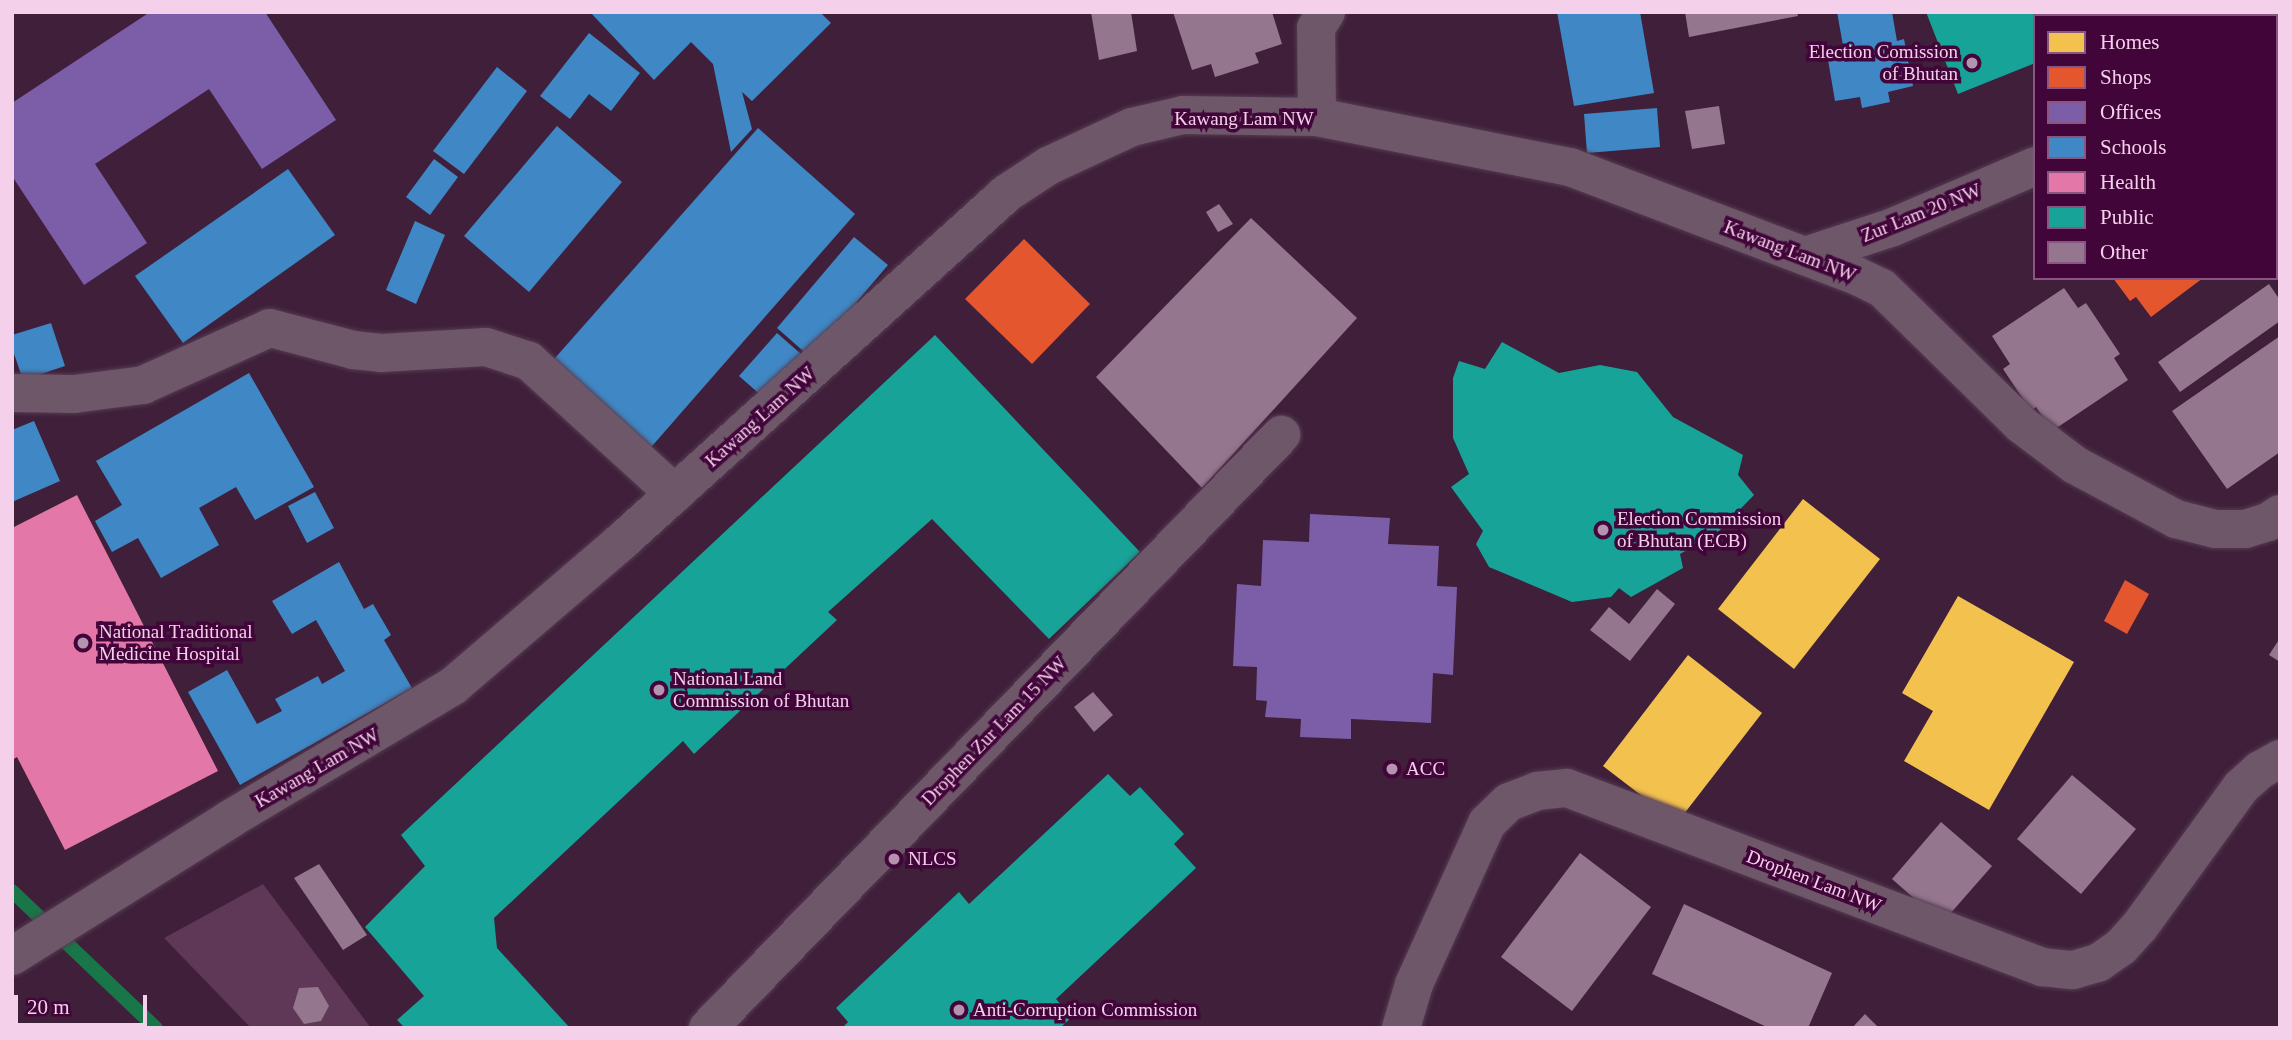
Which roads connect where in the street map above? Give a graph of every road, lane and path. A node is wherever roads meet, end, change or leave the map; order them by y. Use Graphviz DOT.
graph roads {
  1 [pos="1326,12"];
  2 [pos="1317,117"];
  3 [pos="2033,167"];
  4 [pos="1805,256"];
  5 [pos="12,393"];
  6 [pos="1281,435"];
  7 [pos="675,494"];
  8 [pos="2280,513"];
  9 [pos="2280,759"];
  10 [pos="12,956"];
  11 [pos="708,1028"];
  12 [pos="1401,1028"];
  1 -- 2 [label="street"];
  2 -- 4 [label="street, Kawang Lam NW"];
  2 -- 7 [label="street, Kawang Lam NW"];
  3 -- 4 [label="street, Zur Lam 20 NW"];
  4 -- 8 [label="street, Kawang Lam NW"];
  5 -- 7 [label="street"];
  6 -- 11 [label="street, Drophen Zur Lam 15 NW"];
  7 -- 10 [label="street, Kawang Lam NW"];
  9 -- 12 [label="street, Drophen Lam NW"];
}
